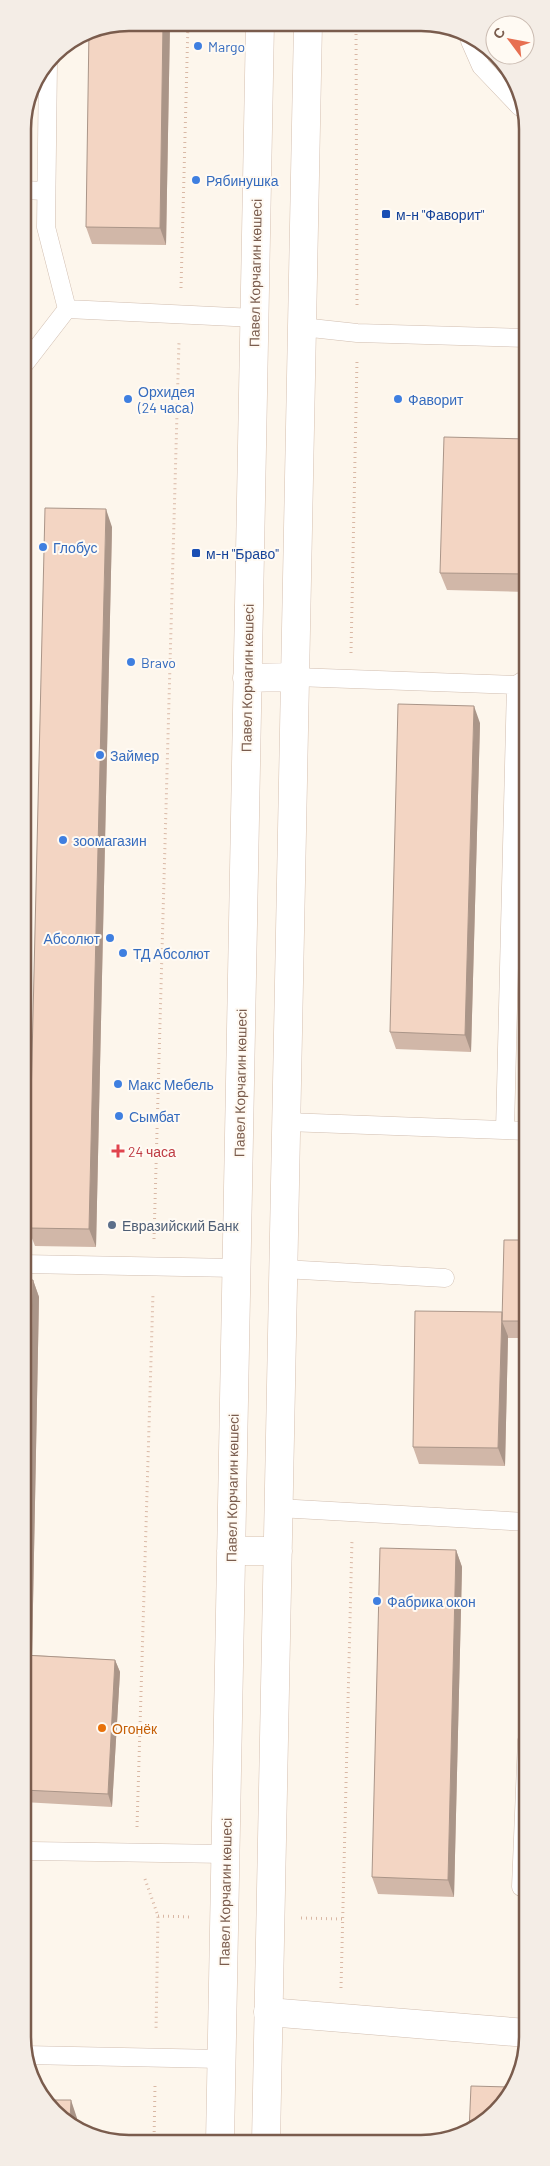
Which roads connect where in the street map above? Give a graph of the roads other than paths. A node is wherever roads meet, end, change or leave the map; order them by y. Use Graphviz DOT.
graph roads {
  1 [pos="260,31"];
  2 [pos="308,31"];
  3 [pos="472,45"];
  4 [pos="48,74"];
  5 [pos="514,101"];
  6 [pos="31,190"];
  7 [pos="45,191"];
  8 [pos="67,309"];
  9 [pos="255,318"];
  10 [pos="302,327"];
  11 [pos="519,338"];
  12 [pos="31,356"];
  13 [pos="295,677"];
  14 [pos="247,678"];
  15 [pos="519,681"];
  16 [pos="519,937"];
  17 [pos="286,1122"];
  18 [pos="505,1130"];
  19 [pos="519,1131"];
  20 [pos="31,1264"];
  21 [pos="236,1268"];
  22 [pos="283,1269"];
  23 [pos="445,1278"];
  24 [pos="278,1508"];
  25 [pos="519,1522"];
  26 [pos="231,1551"];
  27 [pos="278,1551"];
  28 [pos="31,1851"];
  29 [pos="226,1854"];
  30 [pos="268,2012"];
  31 [pos="519,2032"];
  32 [pos="33,2055"];
  33 [pos="221,2060"];
  34 [pos="220,2135"];
  35 [pos="266,2135"];
  1 -- 9 [label="street, Павел Корчагин көшесі"];
  2 -- 10 [label="street"];
  3 -- 5 [label="lane"];
  4 -- 7 [label="lane"];
  6 -- 7 [label="lane"];
  7 -- 8 [label="lane"];
  8 -- 9 [label="lane"];
  8 -- 12 [label="lane"];
  9 -- 14 [label="street, Павел Корчагин көшесі"];
  10 -- 11 [label="lane"];
  10 -- 13 [label="street"];
  13 -- 14 [label="street"];
  13 -- 15 [label="lane"];
  13 -- 17 [label="street"];
  14 -- 21 [label="street, Павел Корчагин көшесі"];
  16 -- 18 [label="lane"];
  17 -- 18 [label="lane"];
  17 -- 22 [label="street"];
  18 -- 19 [label="lane"];
  20 -- 21 [label="lane"];
  21 -- 26 [label="street, Павел Корчагин көшесі"];
  22 -- 23 [label="lane"];
  22 -- 24 [label="street"];
  24 -- 25 [label="lane"];
  24 -- 27 [label="street"];
  26 -- 27 [label="street"];
  26 -- 29 [label="street, Павел Корчагин көшесі"];
  27 -- 30 [label="street"];
  28 -- 29 [label="lane"];
  29 -- 33 [label="street, Павел Корчагин көшесі"];
  30 -- 31 [label="street"];
  30 -- 35 [label="street"];
  32 -- 33 [label="lane"];
  33 -- 34 [label="street, Павел Корчагин көшесі"];
}
